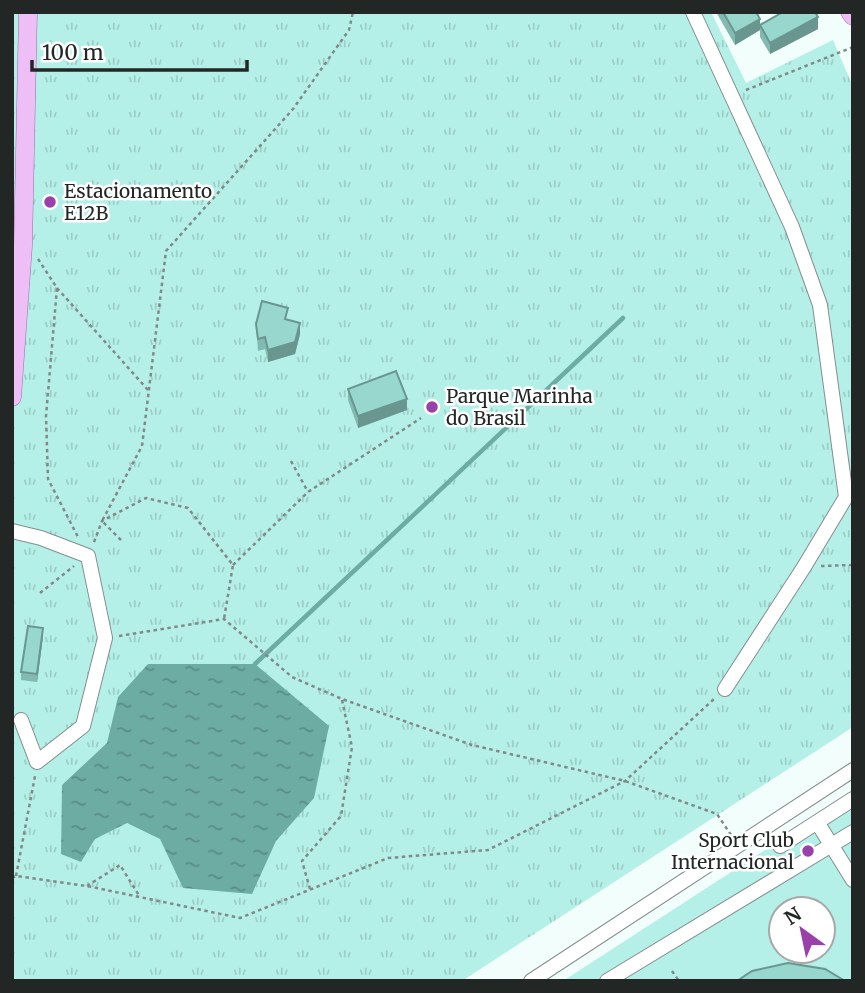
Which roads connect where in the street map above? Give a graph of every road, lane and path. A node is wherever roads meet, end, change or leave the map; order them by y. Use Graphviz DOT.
graph roads {
  1 [pos="28,12"];
  2 [pos="353,12"];
  3 [pos="693,12"];
  4 [pos="853,47"];
  5 [pos="732,96"];
  6 [pos="23,246"];
  7 [pos="57,288"];
  8 [pos="149,391"];
  9 [pos="12,397"];
  10 [pos="421,418"];
  11 [pos="291,461"];
  12 [pos="308,492"];
  13 [pos="103,522"];
  14 [pos="12,531"];
  15 [pos="121,540"];
  16 [pos="88,555"];
  17 [pos="233,565"];
  18 [pos="853,565"];
  19 [pos="804,567"];
  20 [pos="40,593"];
  21 [pos="224,619"];
  22 [pos="105,638"];
  23 [pos="725,688"];
  24 [pos="342,699"];
  25 [pos="21,720"];
  26 [pos="37,762"];
  27 [pos="853,770"];
  28 [pos="625,781"];
  29 [pos="853,799"];
  30 [pos="817,822"];
  31 [pos="853,832"];
  32 [pos="738,845"];
  33 [pos="832,845"];
  34 [pos="780,846"];
  35 [pos="14,877"];
  36 [pos="853,880"];
  37 [pos="87,886"];
  38 [pos="310,889"];
  39 [pos="140,897"];
  40 [pos="672,971"];
  41 [pos="531,981"];
  42 [pos="607,981"];
  43 [pos="679,981"];
  1 -- 6 [label="main road"];
  2 -- 8 [label="path"];
  3 -- 5 [label="street"];
  4 -- 5 [label="path"];
  5 -- 19 [label="street"];
  6 -- 7 [label="path"];
  6 -- 9 [label="main road"];
  7 -- 8 [label="path"];
  7 -- 16 [label="path"];
  8 -- 13 [label="path"];
  10 -- 12 [label="path"];
  11 -- 12 [label="path"];
  12 -- 17 [label="path"];
  13 -- 15 [label="path"];
  13 -- 16 [label="path"];
  13 -- 17 [label="path"];
  14 -- 16 [label="street"];
  16 -- 20 [label="path"];
  16 -- 22 [label="street"];
  17 -- 21 [label="path"];
  18 -- 19 [label="path"];
  19 -- 23 [label="street"];
  21 -- 22 [label="path"];
  21 -- 24 [label="path"];
  22 -- 26 [label="street"];
  23 -- 28 [label="path"];
  24 -- 28 [label="path"];
  24 -- 38 [label="path"];
  25 -- 26 [label="street"];
  26 -- 35 [label="path"];
  27 -- 32 [label="street"];
  28 -- 32 [label="path"];
  28 -- 38 [label="path"];
  29 -- 30 [label="street"];
  30 -- 33 [label="street"];
  30 -- 34 [label="street"];
  31 -- 33 [label="street"];
  32 -- 41 [label="street"];
  33 -- 36 [label="street"];
  33 -- 42 [label="street"];
  35 -- 37 [label="path"];
  37 -- 39 [label="path"];
  37 -- 39 [label="path"];
  38 -- 39 [label="path"];
  40 -- 43 [label="path"];
}
